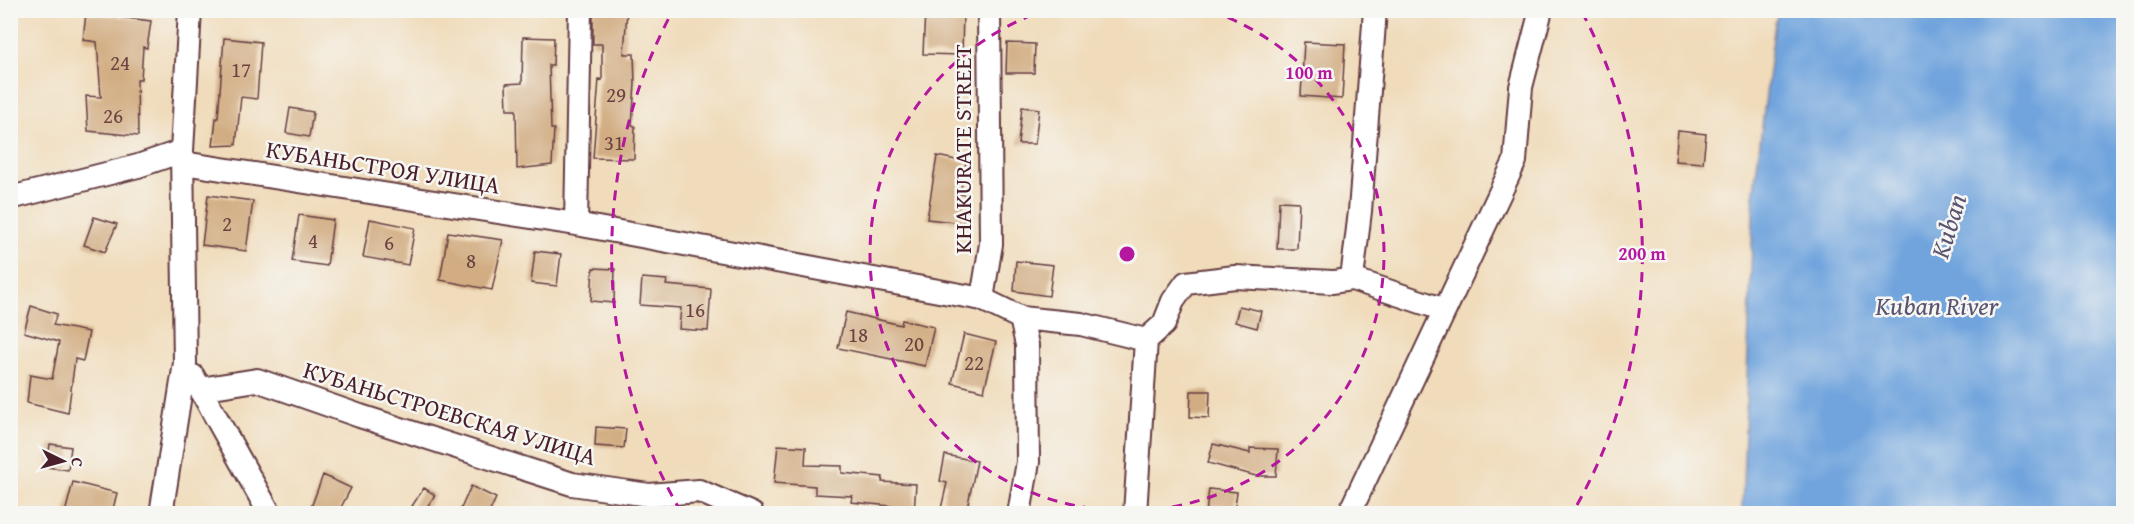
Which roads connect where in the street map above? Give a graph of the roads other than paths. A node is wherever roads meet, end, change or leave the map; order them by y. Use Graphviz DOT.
graph roads {
  1 [pos="190,10"];
  2 [pos="580,10"];
  3 [pos="989,10"];
  4 [pos="1375,10"];
  5 [pos="1541,10"];
  6 [pos="182,157"];
  7 [pos="10,198"];
  8 [pos="576,224"];
  9 [pos="1352,279"];
  10 [pos="982,299"];
  11 [pos="1444,310"];
  12 [pos="1021,318"];
  13 [pos="1146,340"];
  14 [pos="186,363"];
  15 [pos="200,389"];
  16 [pos="161,513"];
  17 [pos="270,513"];
  18 [pos="752,513"];
  19 [pos="1019,513"];
  20 [pos="1135,513"];
  21 [pos="1349,513"];
  1 -- 6 [label="street"];
  2 -- 8 [label="street"];
  3 -- 10 [label="street, KHAKURATE STREET"];
  4 -- 9 [label="street"];
  5 -- 11 [label="street"];
  6 -- 7 [label="street"];
  6 -- 8 [label="street, КУБАНЬСТРОЯ УЛИЦА"];
  6 -- 14 [label="street"];
  8 -- 10 [label="street, КУБАНЬСТРОЯ УЛИЦА"];
  9 -- 11 [label="street"];
  9 -- 13 [label="street"];
  10 -- 12 [label="street"];
  11 -- 21 [label="street"];
  12 -- 13 [label="street"];
  12 -- 19 [label="street"];
  13 -- 20 [label="street"];
  14 -- 15 [label="street"];
  14 -- 16 [label="street"];
  15 -- 17 [label="street"];
  15 -- 18 [label="street, КУБАНЬСТРОЕВСКАЯ УЛИЦА"];
}
